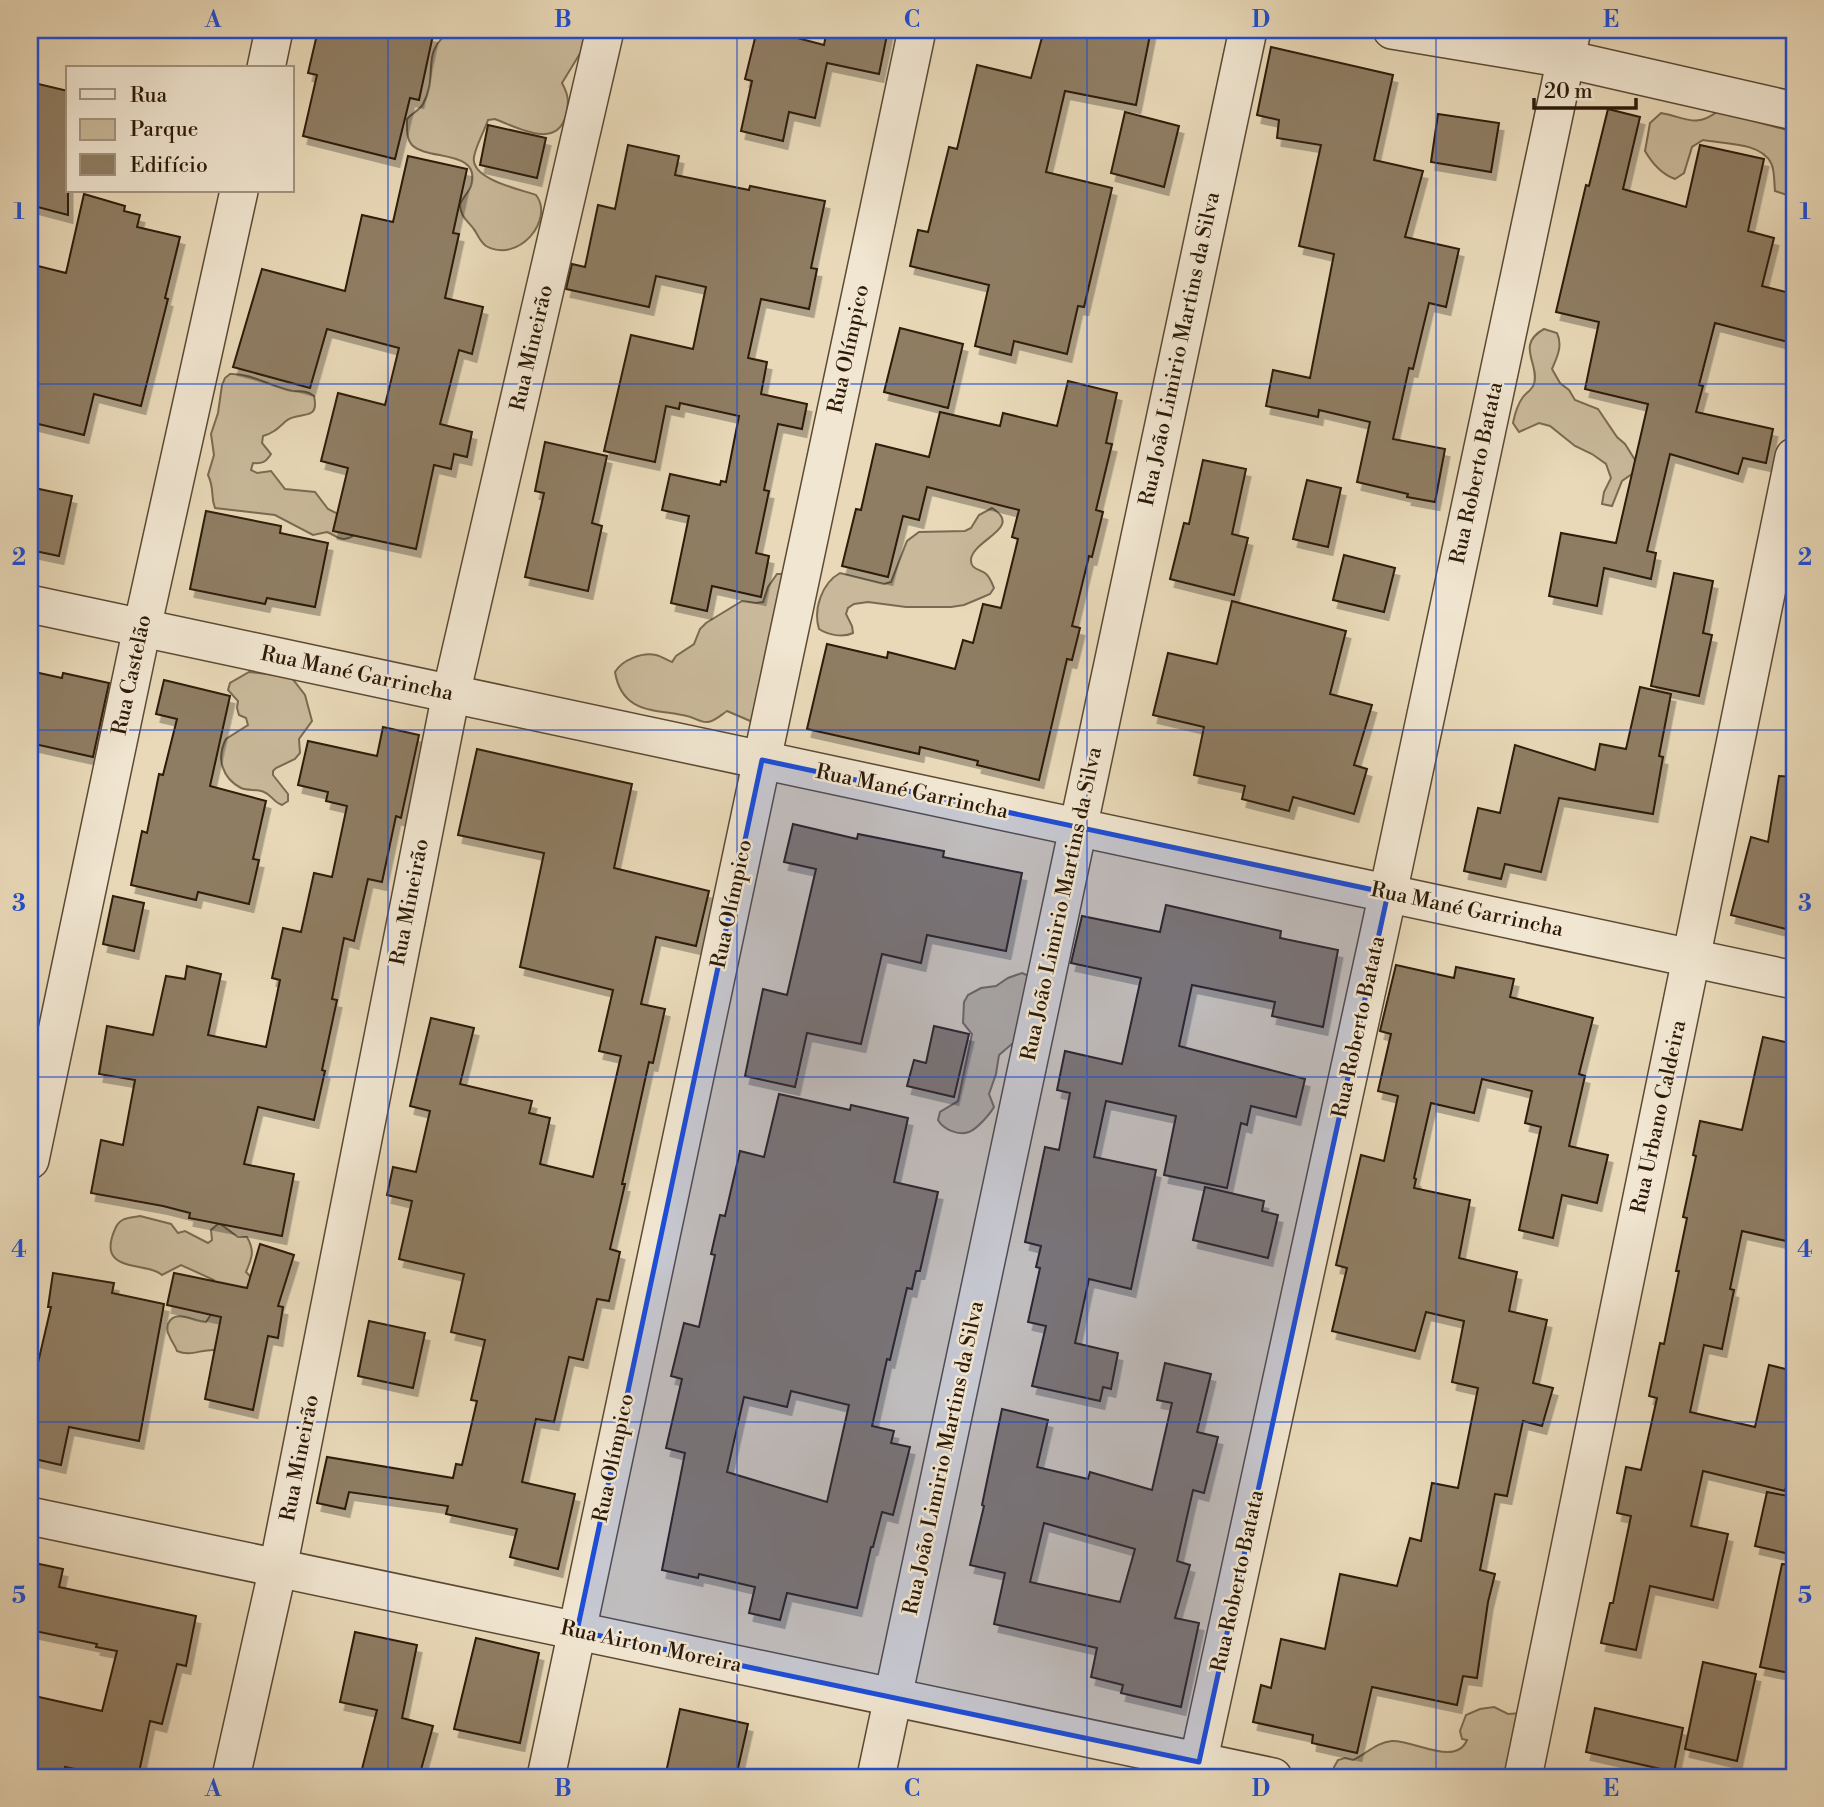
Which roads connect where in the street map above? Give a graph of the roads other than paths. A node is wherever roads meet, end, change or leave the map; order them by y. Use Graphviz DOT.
graph roads {
  1 [pos="274,30"];
  2 [pos="606,30"];
  3 [pos="917,30"];
  4 [pos="1248,30"];
  5 [pos="1392,30"];
  6 [pos="1569,44"];
  7 [pos="266,66"];
  8 [pos="1794,111"];
  9 [pos="239,192"];
  10 [pos="1794,457"];
  11 [pos="30,604"];
  12 [pos="142,628"];
  13 [pos="451,694"];
  14 [pos="762,760"];
  15 [pos="1078,827"];
  16 [pos="1388,893"];
  17 [pos="1692,958"];
  18 [pos="1794,980"];
  19 [pos="30,1160"];
  20 [pos="30,1516"];
  21 [pos="278,1568"];
  22 [pos="577,1631"];
  23 [pos="893,1697"];
  24 [pos="1197,1770"];
  25 [pos="231,1777"];
  26 [pos="546,1777"];
  27 [pos="876,1777"];
  28 [pos="1273,1777"];
  29 [pos="1524,1777"];
  1 -- 7 [label="street"];
  2 -- 13 [label="street, Rua Mineirão"];
  3 -- 14 [label="street, Rua Olímpico"];
  4 -- 15 [label="street, Rua João Limirio Martins da Silva"];
  5 -- 6 [label="street"];
  6 -- 8 [label="street"];
  6 -- 16 [label="street, Rua Roberto Batata"];
  9 -- 12 [label="street, Rua Castelão"];
  10 -- 17 [label="street, Rua Urbano Caldeira"];
  11 -- 12 [label="street, Rua Mané Garrincha"];
  12 -- 13 [label="street, Rua Mané Garrincha"];
  12 -- 19 [label="street, Rua Castelão"];
  13 -- 14 [label="street, Rua Mané Garrincha"];
  13 -- 21 [label="street, Rua Mineirão"];
  14 -- 15 [label="street, Rua Mané Garrincha"];
  14 -- 22 [label="street, Rua Olímpico"];
  15 -- 16 [label="street, Rua Mané Garrincha"];
  15 -- 23 [label="street, Rua João Limirio Martins da Silva"];
  16 -- 17 [label="street, Rua Mané Garrincha"];
  16 -- 24 [label="street, Rua Roberto Batata"];
  17 -- 18 [label="street, Rua Mané Garrincha"];
  17 -- 29 [label="street, Rua Urbano Caldeira"];
  20 -- 21 [label="street, Rua Airton Moreira"];
  21 -- 22 [label="street, Rua Airton Moreira"];
  21 -- 25 [label="street, Rua Mineirão"];
  22 -- 23 [label="street, Rua Airton Moreira"];
  22 -- 26 [label="street, Rua Olímpico"];
  23 -- 24 [label="street, Rua Airton Moreira"];
  23 -- 27 [label="street, Rua João Limirio Martins da Silva"];
  24 -- 28 [label="street, Rua Airton Moreira"];
}
